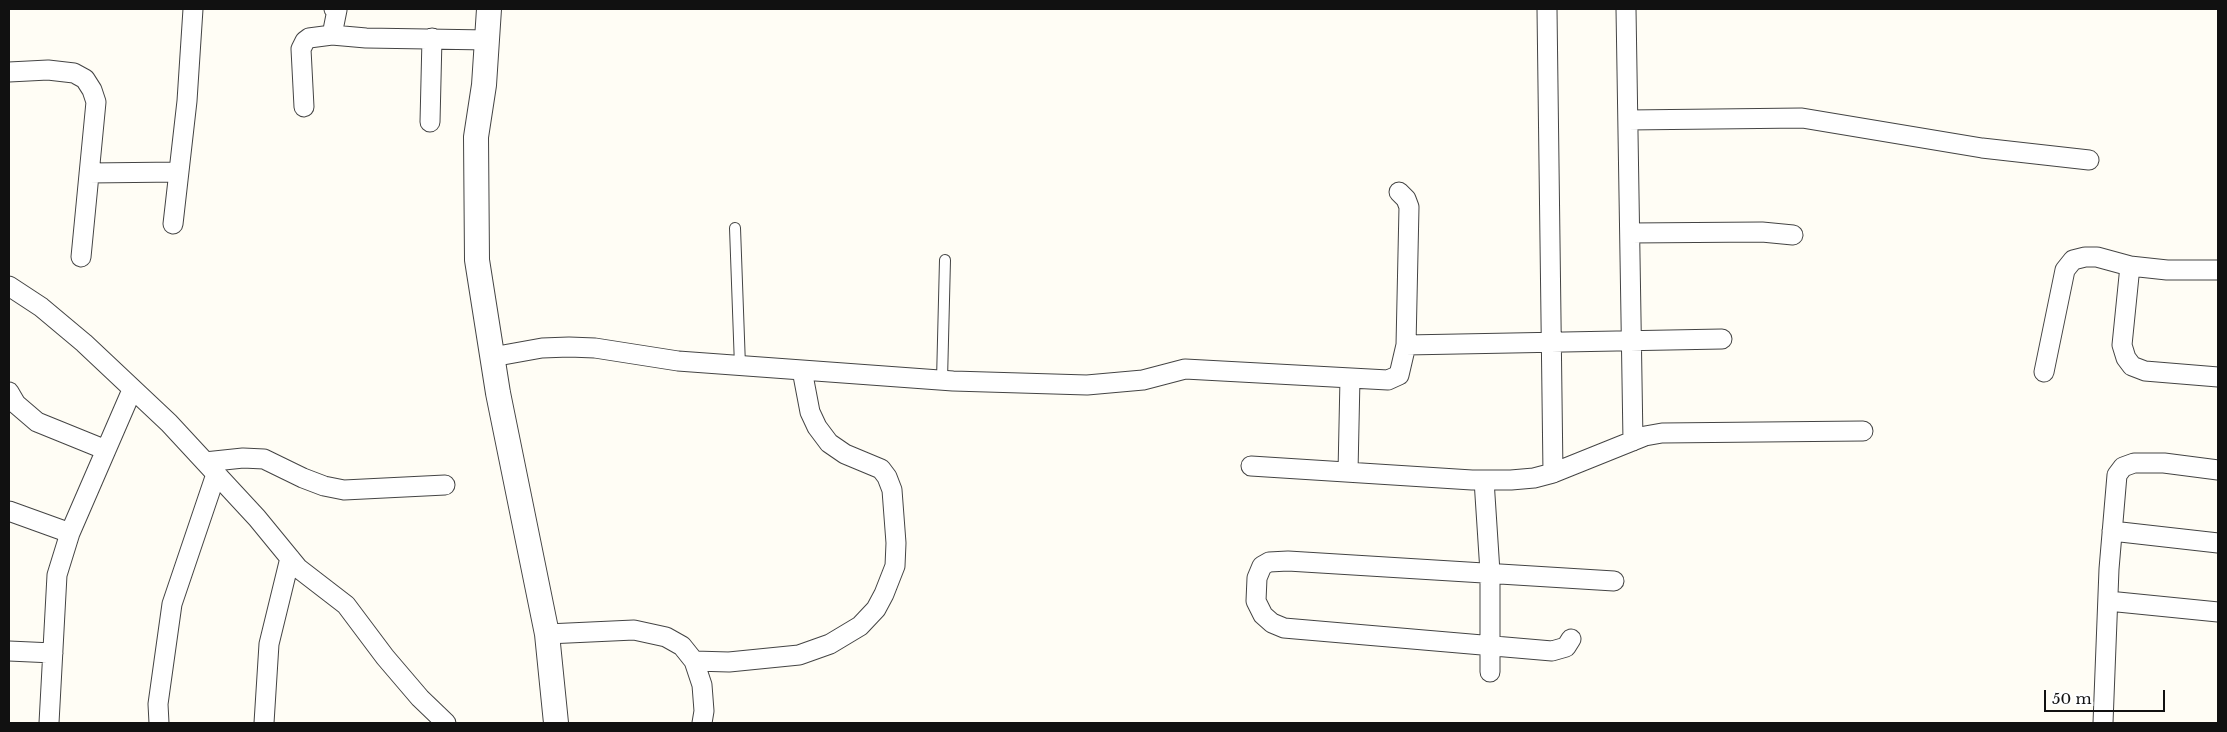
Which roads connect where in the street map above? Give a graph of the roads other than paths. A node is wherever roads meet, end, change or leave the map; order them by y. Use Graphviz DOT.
graph roads {
  1 [pos="193,9"];
  2 [pos="336,9"];
  3 [pos="489,9"];
  4 [pos="1547,9"];
  5 [pos="1626,9"];
  6 [pos="332,35"];
  7 [pos="432,38"];
  8 [pos="488,40"];
  9 [pos="9,72"];
  10 [pos="304,107"];
  11 [pos="1628,120"];
  12 [pos="430,122"];
  13 [pos="2089,160"];
  14 [pos="179,172"];
  15 [pos="89,173"];
  16 [pos="1399,192"];
  17 [pos="173,224"];
  18 [pos="735,228"];
  19 [pos="1630,233"];
  20 [pos="1793,235"];
  21 [pos="82,257"];
  22 [pos="946,260"];
  23 [pos="2130,266"];
  24 [pos="2218,270"];
  25 [pos="9,286"];
  26 [pos="1722,339"];
  27 [pos="1631,341"];
  28 [pos="1551,344"];
  29 [pos="1406,345"];
  30 [pos="492,357"];
  31 [pos="740,366"];
  32 [pos="802,370"];
  33 [pos="2044,372"];
  34 [pos="2218,377"];
  35 [pos="1350,378"];
  36 [pos="942,380"];
  37 [pos="132,390"];
  38 [pos="9,392"];
  39 [pos="1863,431"];
  40 [pos="1633,441"];
  41 [pos="106,450"];
  42 [pos="1251,466"];
  43 [pos="210,468"];
  44 [pos="2218,470"];
  45 [pos="1348,472"];
  46 [pos="1553,473"];
  47 [pos="1484,480"];
  48 [pos="445,486"];
  49 [pos="9,511"];
  50 [pos="2112,531"];
  51 [pos="70,533"];
  52 [pos="2218,543"];
  53 [pos="290,558"];
  54 [pos="1490,572"];
  55 [pos="1614,581"];
  56 [pos="2108,600"];
  57 [pos="2218,612"];
  58 [pos="547,634"];
  59 [pos="1572,639"];
  60 [pos="1490,646"];
  61 [pos="9,651"];
  62 [pos="53,653"];
  63 [pos="694,661"];
  64 [pos="1490,672"];
  65 [pos="49,723"];
  66 [pos="158,723"];
  67 [pos="264,723"];
  68 [pos="446,723"];
  69 [pos="556,723"];
  70 [pos="702,723"];
  71 [pos="2103,723"];
  1 -- 14 [label="street"];
  2 -- 6 [label="street"];
  3 -- 8 [label="street"];
  4 -- 28 [label="street"];
  5 -- 11 [label="street"];
  6 -- 7 [label="street"];
  6 -- 10 [label="street"];
  7 -- 8 [label="street"];
  7 -- 12 [label="street"];
  8 -- 30 [label="street"];
  9 -- 15 [label="street"];
  11 -- 13 [label="street"];
  11 -- 19 [label="street"];
  14 -- 15 [label="street"];
  14 -- 17 [label="street"];
  15 -- 21 [label="street"];
  16 -- 29 [label="street"];
  18 -- 31 [label="lane"];
  19 -- 20 [label="street"];
  19 -- 27 [label="street"];
  22 -- 36 [label="lane"];
  23 -- 24 [label="street"];
  23 -- 33 [label="street"];
  23 -- 34 [label="street"];
  25 -- 37 [label="street"];
  26 -- 27 [label="street"];
  27 -- 28 [label="street"];
  27 -- 40 [label="street"];
  28 -- 29 [label="street"];
  28 -- 46 [label="street"];
  29 -- 35 [label="street"];
  30 -- 31 [label="street"];
  30 -- 58 [label="street"];
  31 -- 32 [label="street"];
  32 -- 36 [label="street"];
  32 -- 63 [label="street"];
  35 -- 36 [label="street"];
  35 -- 45 [label="street"];
  37 -- 41 [label="street"];
  37 -- 43 [label="street"];
  38 -- 41 [label="street"];
  39 -- 40 [label="street"];
  40 -- 46 [label="street"];
  41 -- 51 [label="street"];
  42 -- 45 [label="street"];
  43 -- 48 [label="street"];
  43 -- 53 [label="street"];
  43 -- 66 [label="street"];
  44 -- 50 [label="street"];
  45 -- 47 [label="street"];
  46 -- 47 [label="street"];
  47 -- 54 [label="street"];
  49 -- 51 [label="street"];
  50 -- 52 [label="street"];
  50 -- 56 [label="street"];
  51 -- 62 [label="street"];
  53 -- 67 [label="street"];
  53 -- 68 [label="street"];
  54 -- 55 [label="street"];
  54 -- 60 [label="street"];
  54 -- 60 [label="street"];
  56 -- 57 [label="street"];
  56 -- 71 [label="street"];
  58 -- 63 [label="street"];
  58 -- 69 [label="street"];
  59 -- 60 [label="street"];
  60 -- 64 [label="street"];
  61 -- 62 [label="street"];
  62 -- 65 [label="street"];
  63 -- 70 [label="street"];
}
